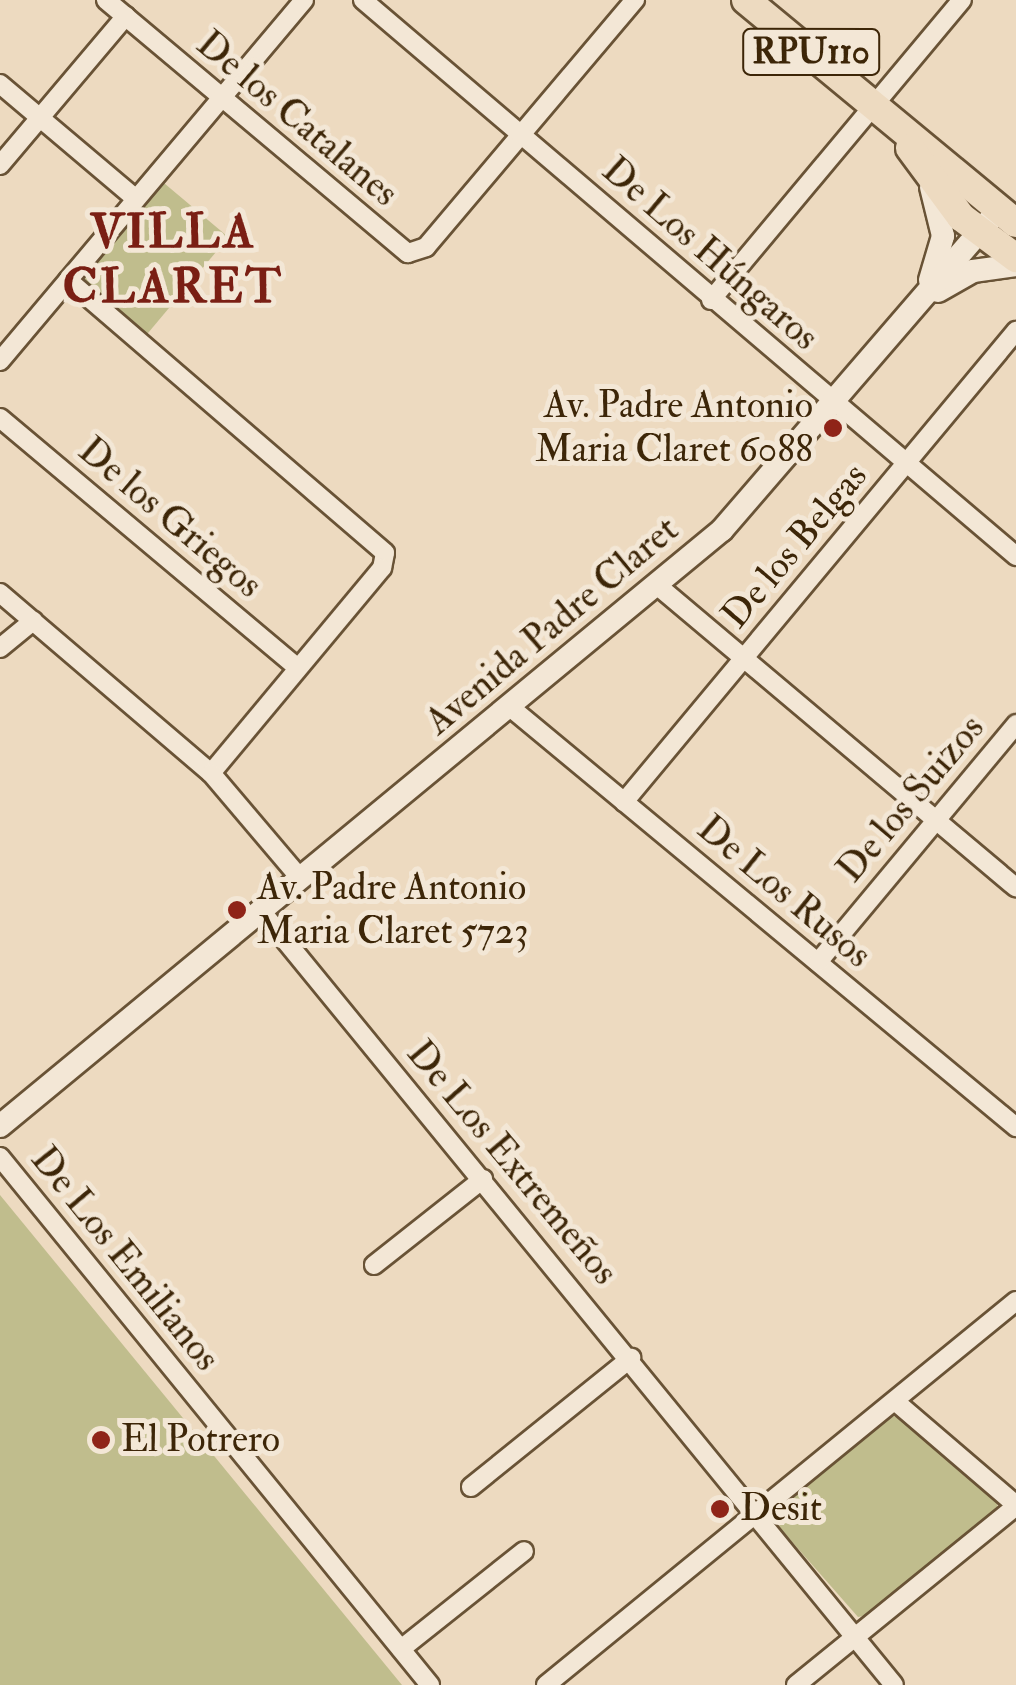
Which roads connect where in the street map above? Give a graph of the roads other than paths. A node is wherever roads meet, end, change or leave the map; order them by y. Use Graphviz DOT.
graph roads {
  1 [pos="106,0"];
  2 [pos="304,0"];
  3 [pos="362,0"];
  4 [pos="635,0"];
  5 [pos="746,0"];
  6 [pos="962,0"];
  7 [pos="126,16"];
  8 [pos="0,84"];
  9 [pos="222,97"];
  10 [pos="874,104"];
  11 [pos="40,117"];
  12 [pos="521,135"];
  13 [pos="0,165"];
  14 [pos="922,165"];
  15 [pos="136,199"];
  16 [pos="1008,216"];
  17 [pos="978,234"];
  18 [pos="1016,262"];
  19 [pos="68,280"];
  20 [pos="711,300"];
  21 [pos="905,320"];
  22 [pos="1016,331"];
  23 [pos="0,361"];
  24 [pos="834,403"];
  25 [pos="0,418"];
  26 [pos="906,464"];
  27 [pos="1016,556"];
  28 [pos="658,586"];
  29 [pos="0,594"];
  30 [pos="33,621"];
  31 [pos="0,648"];
  32 [pos="744,658"];
  33 [pos="298,668"];
  34 [pos="510,707"];
  35 [pos="1016,724"];
  36 [pos="212,772"];
  37 [pos="624,802"];
  38 [pos="936,820"];
  39 [pos="301,879"];
  40 [pos="1016,887"];
  41 [pos="262,912"];
  42 [pos="818,962"];
  43 [pos="1014,1120"];
  44 [pos="0,1126"];
  45 [pos="0,1157"];
  46 [pos="483,1179"];
  47 [pos="374,1265"];
  48 [pos="1013,1309"];
  49 [pos="631,1358"];
  50 [pos="896,1402"];
  51 [pos="471,1487"];
  52 [pos="1016,1506"];
  53 [pos="759,1514"];
  54 [pos="524,1550"];
  55 [pos="855,1637"];
  56 [pos="401,1650"];
  57 [pos="428,1683"];
  58 [pos="546,1685"];
  59 [pos="796,1685"];
  60 [pos="894,1685"];
  1 -- 7 [label="street, De los Catalanes"];
  2 -- 9 [label="street"];
  3 -- 12 [label="street, De Los Húngaros"];
  4 -- 12 [label="street"];
  5 -- 10 [label="main road, RPU110"];
  6 -- 10 [label="street"];
  7 -- 9 [label="street, De los Catalanes"];
  7 -- 11 [label="street"];
  8 -- 11 [label="street"];
  9 -- 12 [label="street, De los Catalanes"];
  9 -- 15 [label="street"];
  10 -- 14 [label="main road, RPU110"];
  10 -- 16 [label="main road, RPU110"];
  10 -- 20 [label="street"];
  11 -- 13 [label="street"];
  11 -- 15 [label="street"];
  12 -- 20 [label="street, De Los Húngaros"];
  14 -- 17 [label="main road, RPU110"];
  14 -- 21 [label="main road"];
  15 -- 19 [label="street"];
  16 -- 17 [label="main road, Avenida Padre Claret"];
  17 -- 18 [label="main road, RPU110"];
  17 -- 21 [label="main road, Avenida Padre Claret"];
  18 -- 21 [label="main road"];
  19 -- 23 [label="street"];
  19 -- 33 [label="street"];
  20 -- 24 [label="street, De Los Húngaros"];
  21 -- 24 [label="main road, Avenida Padre Claret"];
  22 -- 26 [label="street, De los Belgas"];
  24 -- 26 [label="street, De Los Húngaros"];
  24 -- 28 [label="main road, Avenida Padre Claret"];
  25 -- 33 [label="street, De los Griegos"];
  26 -- 27 [label="street, De Los Húngaros"];
  26 -- 32 [label="street, De los Belgas"];
  28 -- 32 [label="street"];
  28 -- 34 [label="main road, Avenida Padre Claret"];
  29 -- 30 [label="street"];
  30 -- 31 [label="street"];
  30 -- 36 [label="street"];
  32 -- 37 [label="street, De los Belgas"];
  32 -- 38 [label="street"];
  33 -- 36 [label="street"];
  34 -- 37 [label="street, De Los Rusos"];
  34 -- 39 [label="main road, Avenida Padre Claret"];
  35 -- 38 [label="street, De los Suizos"];
  36 -- 39 [label="street"];
  37 -- 42 [label="street, De Los Rusos"];
  38 -- 40 [label="street"];
  38 -- 42 [label="street, De los Suizos"];
  39 -- 41 [label="main road, Avenida Padre Claret"];
  41 -- 44 [label="main road, Avenida Padre Claret"];
  41 -- 46 [label="street, De Los Extremeños"];
  42 -- 43 [label="street, De Los Rusos"];
  45 -- 56 [label="street, De Los Emilianos"];
  46 -- 47 [label="street"];
  46 -- 49 [label="street, De Los Extremeños"];
  48 -- 50 [label="street"];
  49 -- 51 [label="street"];
  49 -- 53 [label="street, De Los Extremeños"];
  50 -- 52 [label="street"];
  50 -- 53 [label="street"];
  52 -- 55 [label="street"];
  53 -- 55 [label="street, De Los Extremeños"];
  53 -- 58 [label="street"];
  54 -- 56 [label="street"];
  55 -- 59 [label="street"];
  55 -- 60 [label="street, De Los Extremeños"];
  56 -- 57 [label="street, De Los Emilianos"];
}
